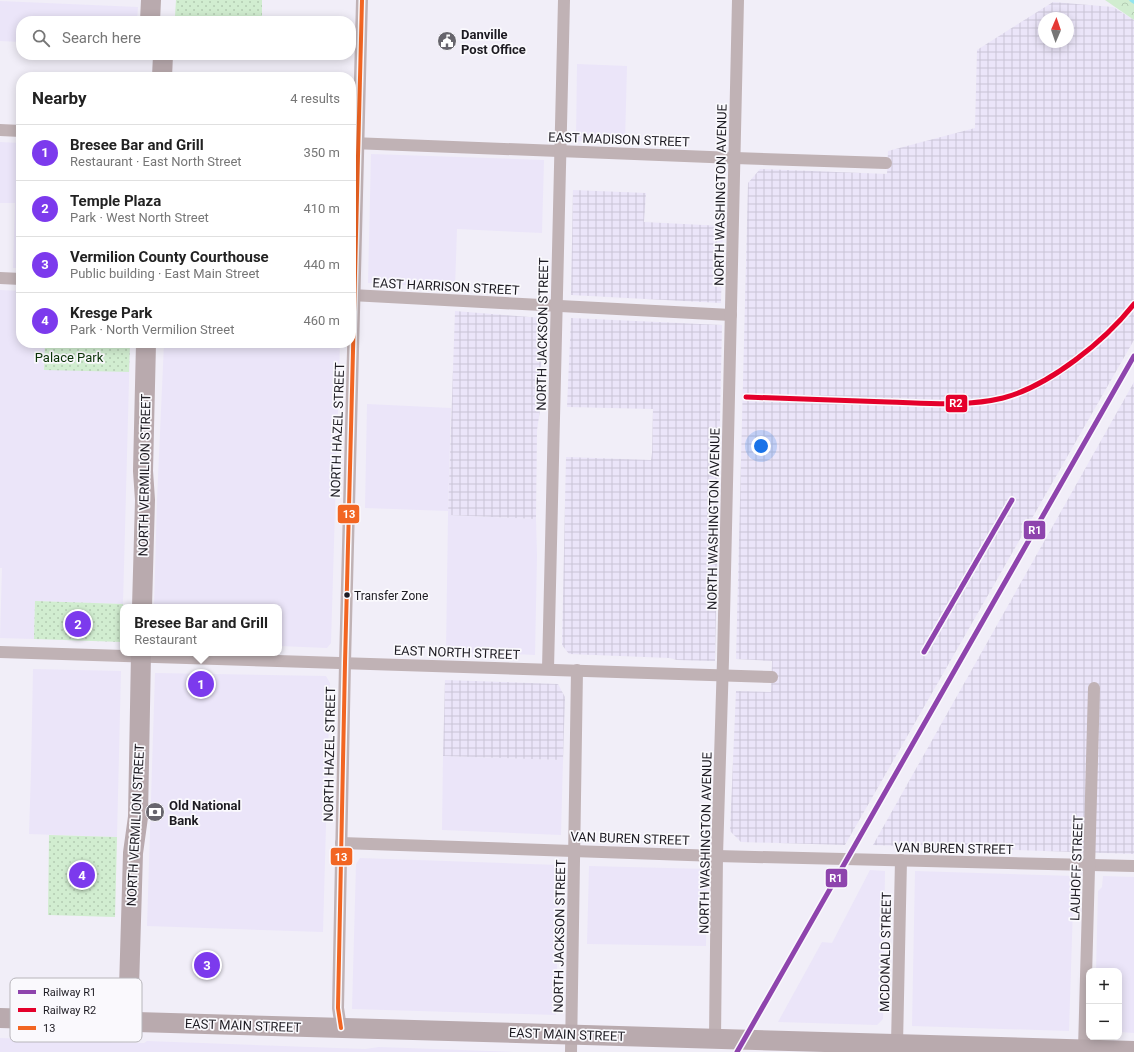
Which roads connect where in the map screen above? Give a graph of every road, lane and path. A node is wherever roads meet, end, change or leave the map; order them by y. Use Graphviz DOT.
graph roads {
  1 [pos="151,0"];
  2 [pos="164,0"];
  3 [pos="362,0"];
  4 [pos="564,0"];
  5 [pos="738,0"];
  6 [pos="150,16"];
  7 [pos="164,16"];
  8 [pos="149,60"];
  9 [pos="163,60"];
  10 [pos="148,72"];
  11 [pos="162,72"];
  12 [pos="356,123"];
  13 [pos="0,130"];
  14 [pos="16,131"];
  15 [pos="356,143"];
  16 [pos="560,151"];
  17 [pos="735,158"];
  18 [pos="886,163"];
  19 [pos="0,278"];
  20 [pos="16,279"];
  21 [pos="356,296"];
  22 [pos="556,306"];
  23 [pos="732,315"];
  24 [pos="146,348"];
  25 [pos="351,348"];
  26 [pos="142,604"];
  27 [pos="0,652"];
  28 [pos="120,655"];
  29 [pos="141,656"];
  30 [pos="166,656"];
  31 [pos="345,663"];
  32 [pos="548,669"];
  33 [pos="577,670"];
  34 [pos="723,675"];
  35 [pos="772,677"];
  36 [pos="1094,688"];
  37 [pos="341,843"];
  38 [pos="575,850"];
  39 [pos="717,856"];
  40 [pos="901,860"];
  41 [pos="1090,865"];
  42 [pos="1134,866"];
  43 [pos="129,978"];
  44 [pos="0,1018"];
  45 [pos="10,1018"];
  46 [pos="142,1022"];
  47 [pos="341,1028"];
  48 [pos="715,1039"];
  49 [pos="571,1043"];
  50 [pos="897,1044"];
  51 [pos="809,1047"];
  52 [pos="963,1049"];
  53 [pos="1084,1049"];
  54 [pos="1134,1051"];
  1 -- 6 [label="main road"];
  2 -- 7 [label="main road"];
  3 -- 12 [label="street, NORTH HAZEL STREET"];
  4 -- 16 [label="street, NORTH JACKSON STREET"];
  5 -- 17 [label="street, NORTH WASHINGTON AVENUE"];
  8 -- 10 [label="main road"];
  9 -- 11 [label="main road"];
  13 -- 14 [label="street"];
  15 -- 16 [label="street, EAST MADISON STREET"];
  16 -- 17 [label="street, EAST MADISON STREET"];
  16 -- 22 [label="street, NORTH JACKSON STREET"];
  17 -- 18 [label="street, EAST MADISON STREET"];
  17 -- 23 [label="street, NORTH WASHINGTON AVENUE"];
  19 -- 20 [label="street"];
  21 -- 22 [label="street, EAST HARRISON STREET"];
  22 -- 23 [label="street, EAST HARRISON STREET"];
  22 -- 32 [label="street, NORTH JACKSON STREET"];
  23 -- 34 [label="street, NORTH WASHINGTON AVENUE"];
  24 -- 26 [label="main road, NORTH VERMILION STREET"];
  25 -- 31 [label="street, NORTH HAZEL STREET"];
  27 -- 28 [label="street, EAST NORTH STREET"];
  29 -- 43 [label="main road, NORTH VERMILION STREET"];
  30 -- 31 [label="street, EAST NORTH STREET"];
  31 -- 32 [label="street, EAST NORTH STREET"];
  31 -- 37 [label="street, NORTH HAZEL STREET"];
  32 -- 33 [label="street, EAST NORTH STREET"];
  33 -- 34 [label="street, EAST NORTH STREET"];
  33 -- 38 [label="street, NORTH JACKSON STREET"];
  34 -- 35 [label="street, EAST NORTH STREET"];
  34 -- 39 [label="street, NORTH WASHINGTON AVENUE"];
  36 -- 41 [label="street, LAUHOFF STREET"];
  37 -- 38 [label="street, VAN BUREN STREET"];
  37 -- 47 [label="street, NORTH HAZEL STREET"];
  38 -- 39 [label="street, VAN BUREN STREET"];
  38 -- 49 [label="street, NORTH JACKSON STREET"];
  39 -- 40 [label="street, VAN BUREN STREET"];
  39 -- 48 [label="street, NORTH WASHINGTON AVENUE"];
  40 -- 41 [label="street, VAN BUREN STREET"];
  40 -- 50 [label="street, MCDONALD STREET"];
  41 -- 42 [label="street, VAN BUREN STREET"];
  41 -- 53 [label="street, LAUHOFF STREET"];
  44 -- 45 [label="main road, EAST MAIN STREET"];
  46 -- 47 [label="main road, EAST MAIN STREET"];
  47 -- 49 [label="main road, EAST MAIN STREET"];
  48 -- 49 [label="main road, EAST MAIN STREET"];
  48 -- 51 [label="main road, EAST MAIN STREET"];
  50 -- 51 [label="main road, EAST MAIN STREET"];
  50 -- 52 [label="main road, EAST MAIN STREET"];
  52 -- 53 [label="main road, EAST MAIN STREET"];
  53 -- 54 [label="main road, EAST MAIN STREET"];
}
